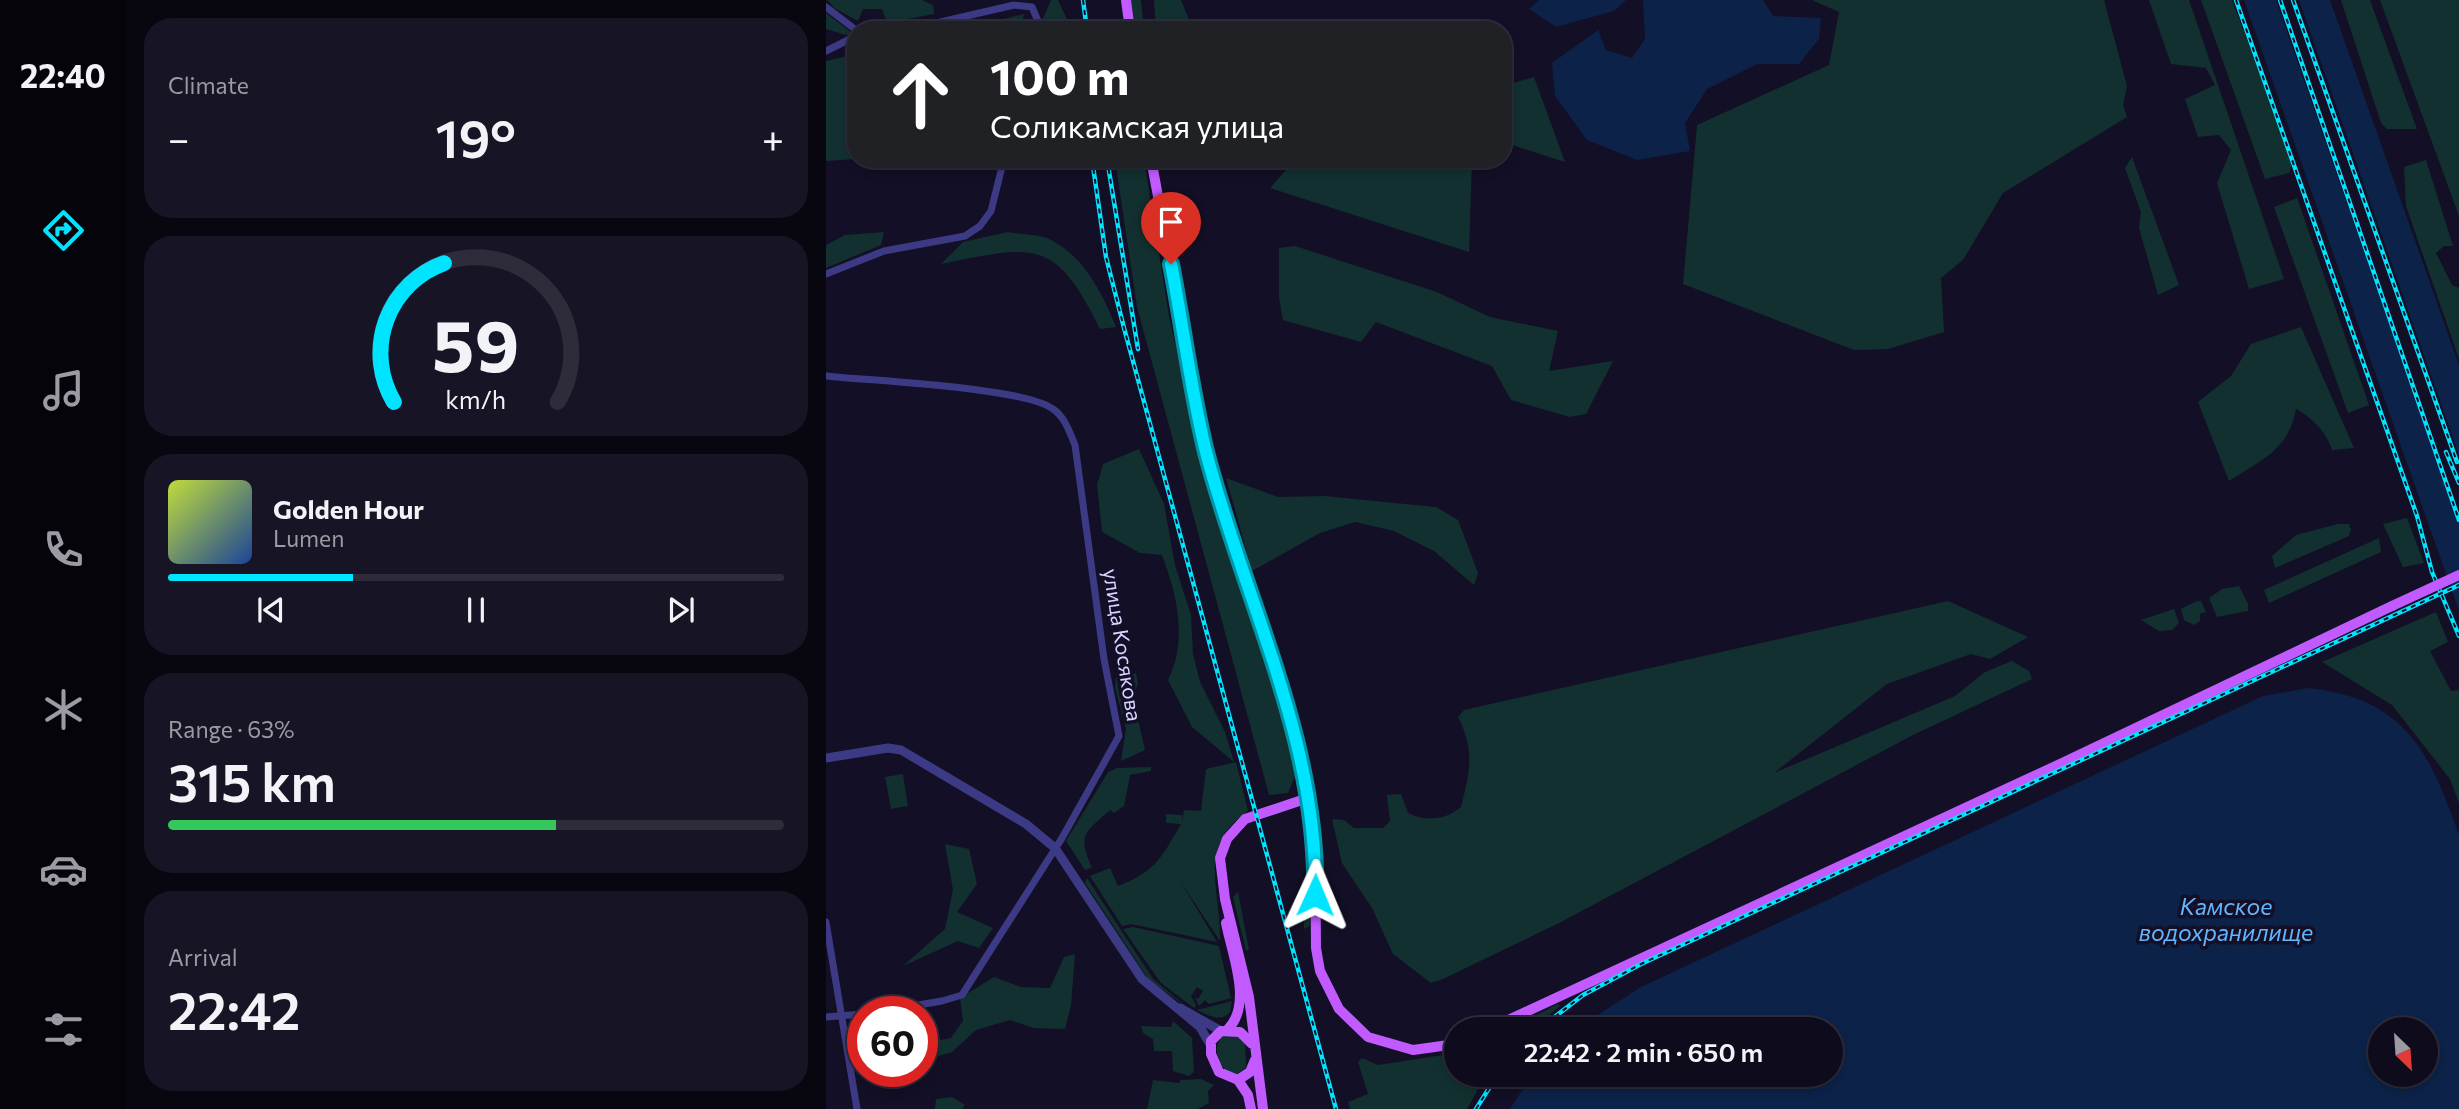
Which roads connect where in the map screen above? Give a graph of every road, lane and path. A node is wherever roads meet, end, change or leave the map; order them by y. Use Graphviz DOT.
graph roads {
  1 [pos="1126,0"];
  2 [pos="826,7"];
  3 [pos="945,21"];
  4 [pos="1038,21"];
  5 [pos="1129,21"];
  6 [pos="847,23"];
  7 [pos="847,40"];
  8 [pos="826,51"];
  9 [pos="1002,168"];
  10 [pos="1153,168"];
  11 [pos="826,274"];
  12 [pos="826,376"];
  13 [pos="2459,575"];
  14 [pos="826,758"];
  15 [pos="1308,798"];
  16 [pos="1055,848"];
  17 [pos="1225,899"];
  18 [pos="826,922"];
  19 [pos="938,1002"];
  20 [pos="1174,1006"];
  21 [pos="847,1016"];
  22 [pos="826,1017"];
  23 [pos="841,1017"];
  24 [pos="1515,1017"];
  25 [pos="1224,1030"];
  26 [pos="1252,1044"];
  27 [pos="1211,1046"];
  28 [pos="1444,1046"];
  29 [pos="1255,1060"];
  30 [pos="1238,1080"];
  31 [pos="857,1109"];
  32 [pos="1251,1109"];
  33 [pos="1263,1109"];
  1 -- 5 [label="main road"];
  2 -- 6 [label="street"];
  3 -- 4 [label="street"];
  7 -- 8 [label="street"];
  9 -- 11 [label="street"];
  10 -- 15 [label="main road"];
  12 -- 16 [label="street, улица Косякова"];
  13 -- 24 [label="main road, bridge"];
  14 -- 16 [label="street"];
  15 -- 17 [label="main road"];
  15 -- 28 [label="main road"];
  16 -- 19 [label="street, улица Косякова"];
  16 -- 20 [label="street"];
  17 -- 25 [label="main road"];
  17 -- 26 [label="main road"];
  18 -- 23 [label="street"];
  20 -- 25 [label="street"];
  20 -- 27 [label="street"];
  21 -- 23 [label="street"];
  22 -- 23 [label="street"];
  23 -- 31 [label="street"];
  25 -- 26 [label="main road"];
  25 -- 27 [label="main road"];
  26 -- 29 [label="main road"];
  27 -- 30 [label="main road"];
  29 -- 30 [label="main road"];
  29 -- 33 [label="main road"];
  30 -- 32 [label="main road"];
}
